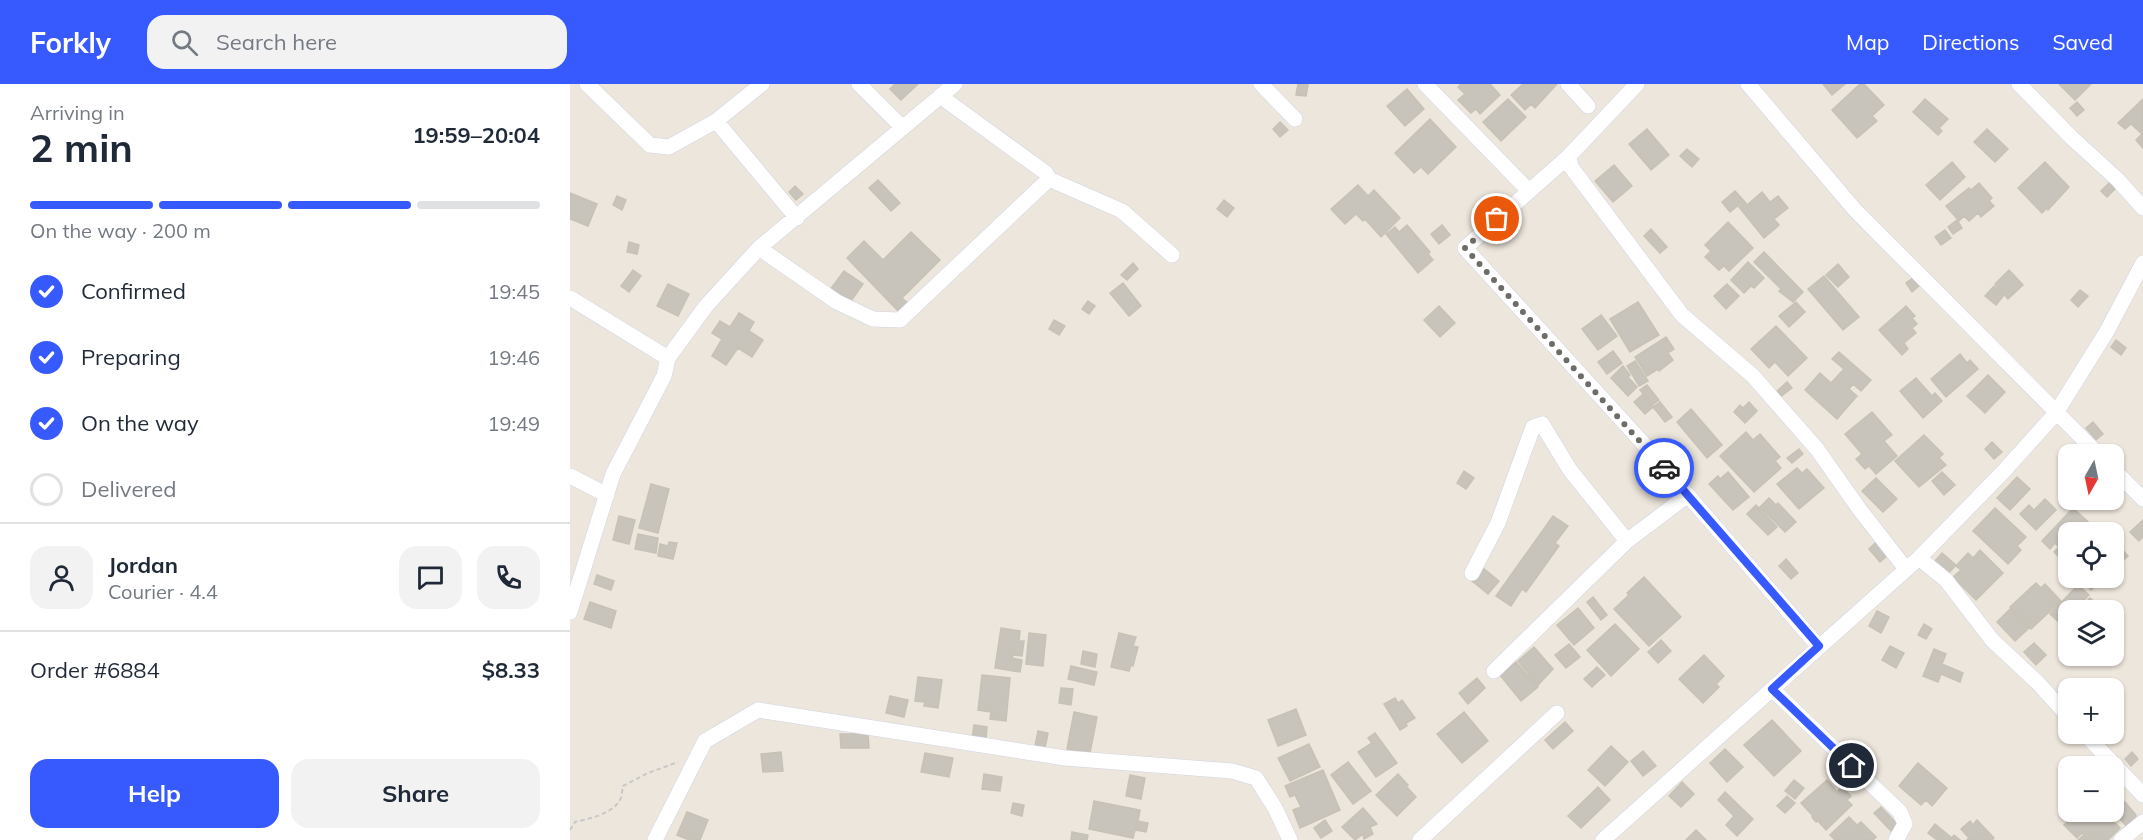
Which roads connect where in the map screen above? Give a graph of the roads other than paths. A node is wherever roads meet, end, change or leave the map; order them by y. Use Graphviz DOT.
graph roads {
  1 [pos="587,84"];
  2 [pos="762,84"];
  3 [pos="859,84"];
  4 [pos="955,84"];
  5 [pos="1261,84"];
  6 [pos="1425,84"];
  7 [pos="1568,84"];
  8 [pos="1637,84"];
  9 [pos="1748,84"];
  10 [pos="2019,84"];
  11 [pos="940,96"];
  12 [pos="1588,106"];
  13 [pos="1295,118"];
  14 [pos="716,121"];
  15 [pos="903,128"];
  16 [pos="1569,156"];
  17 [pos="1049,179"];
  18 [pos="1529,191"];
  19 [pos="2143,208"];
  20 [pos="797,218"];
  21 [pos="759,248"];
  22 [pos="1172,255"];
  23 [pos="2143,263"];
  24 [pos="570,298"];
  25 [pos="669,358"];
  26 [pos="2056,413"];
  27 [pos="2088,444"];
  28 [pos="570,476"];
  29 [pos="2124,480"];
  30 [pos="607,495"];
  31 [pos="1688,495"];
  32 [pos="2143,499"];
  33 [pos="1627,541"];
  34 [pos="1919,558"];
  35 [pos="1906,569"];
  36 [pos="1472,573"];
  37 [pos="571,603"];
  38 [pos="1819,646"];
  39 [pos="1494,671"];
  40 [pos="1772,689"];
  41 [pos="2058,705"];
  42 [pos="1557,712"];
  43 [pos="2095,744"];
  44 [pos="2143,795"];
  45 [pos="2143,822"];
  46 [pos="655,840"];
  47 [pos="1290,840"];
  48 [pos="1420,840"];
  49 [pos="1603,840"];
  50 [pos="1896,840"];
  51 [pos="2121,840"];
  1 -- 14 [label="street"];
  2 -- 14 [label="street"];
  3 -- 15 [label="street"];
  4 -- 11 [label="street"];
  5 -- 13 [label="street"];
  6 -- 18 [label="street"];
  7 -- 12 [label="street"];
  8 -- 16 [label="street"];
  9 -- 26 [label="street"];
  10 -- 19 [label="street"];
  11 -- 15 [label="street"];
  11 -- 17 [label="street"];
  14 -- 20 [label="street"];
  15 -- 20 [label="street"];
  16 -- 18 [label="street"];
  16 -- 35 [label="street"];
  17 -- 21 [label="street"];
  17 -- 22 [label="street"];
  18 -- 31 [label="street"];
  20 -- 21 [label="street"];
  21 -- 25 [label="street"];
  23 -- 26 [label="street"];
  24 -- 25 [label="street"];
  25 -- 30 [label="street"];
  26 -- 27 [label="street"];
  26 -- 34 [label="street"];
  28 -- 30 [label="street"];
  29 -- 32 [label="street"];
  30 -- 37 [label="street"];
  31 -- 33 [label="street"];
  31 -- 38 [label="street"];
  33 -- 36 [label="street"];
  33 -- 39 [label="street"];
  34 -- 35 [label="street"];
  34 -- 41 [label="street"];
  35 -- 38 [label="street"];
  38 -- 40 [label="street"];
  40 -- 49 [label="street"];
  40 -- 50 [label="street"];
  42 -- 48 [label="street"];
  43 -- 44 [label="street"];
  45 -- 51 [label="street"];
  46 -- 47 [label="street"];
}
